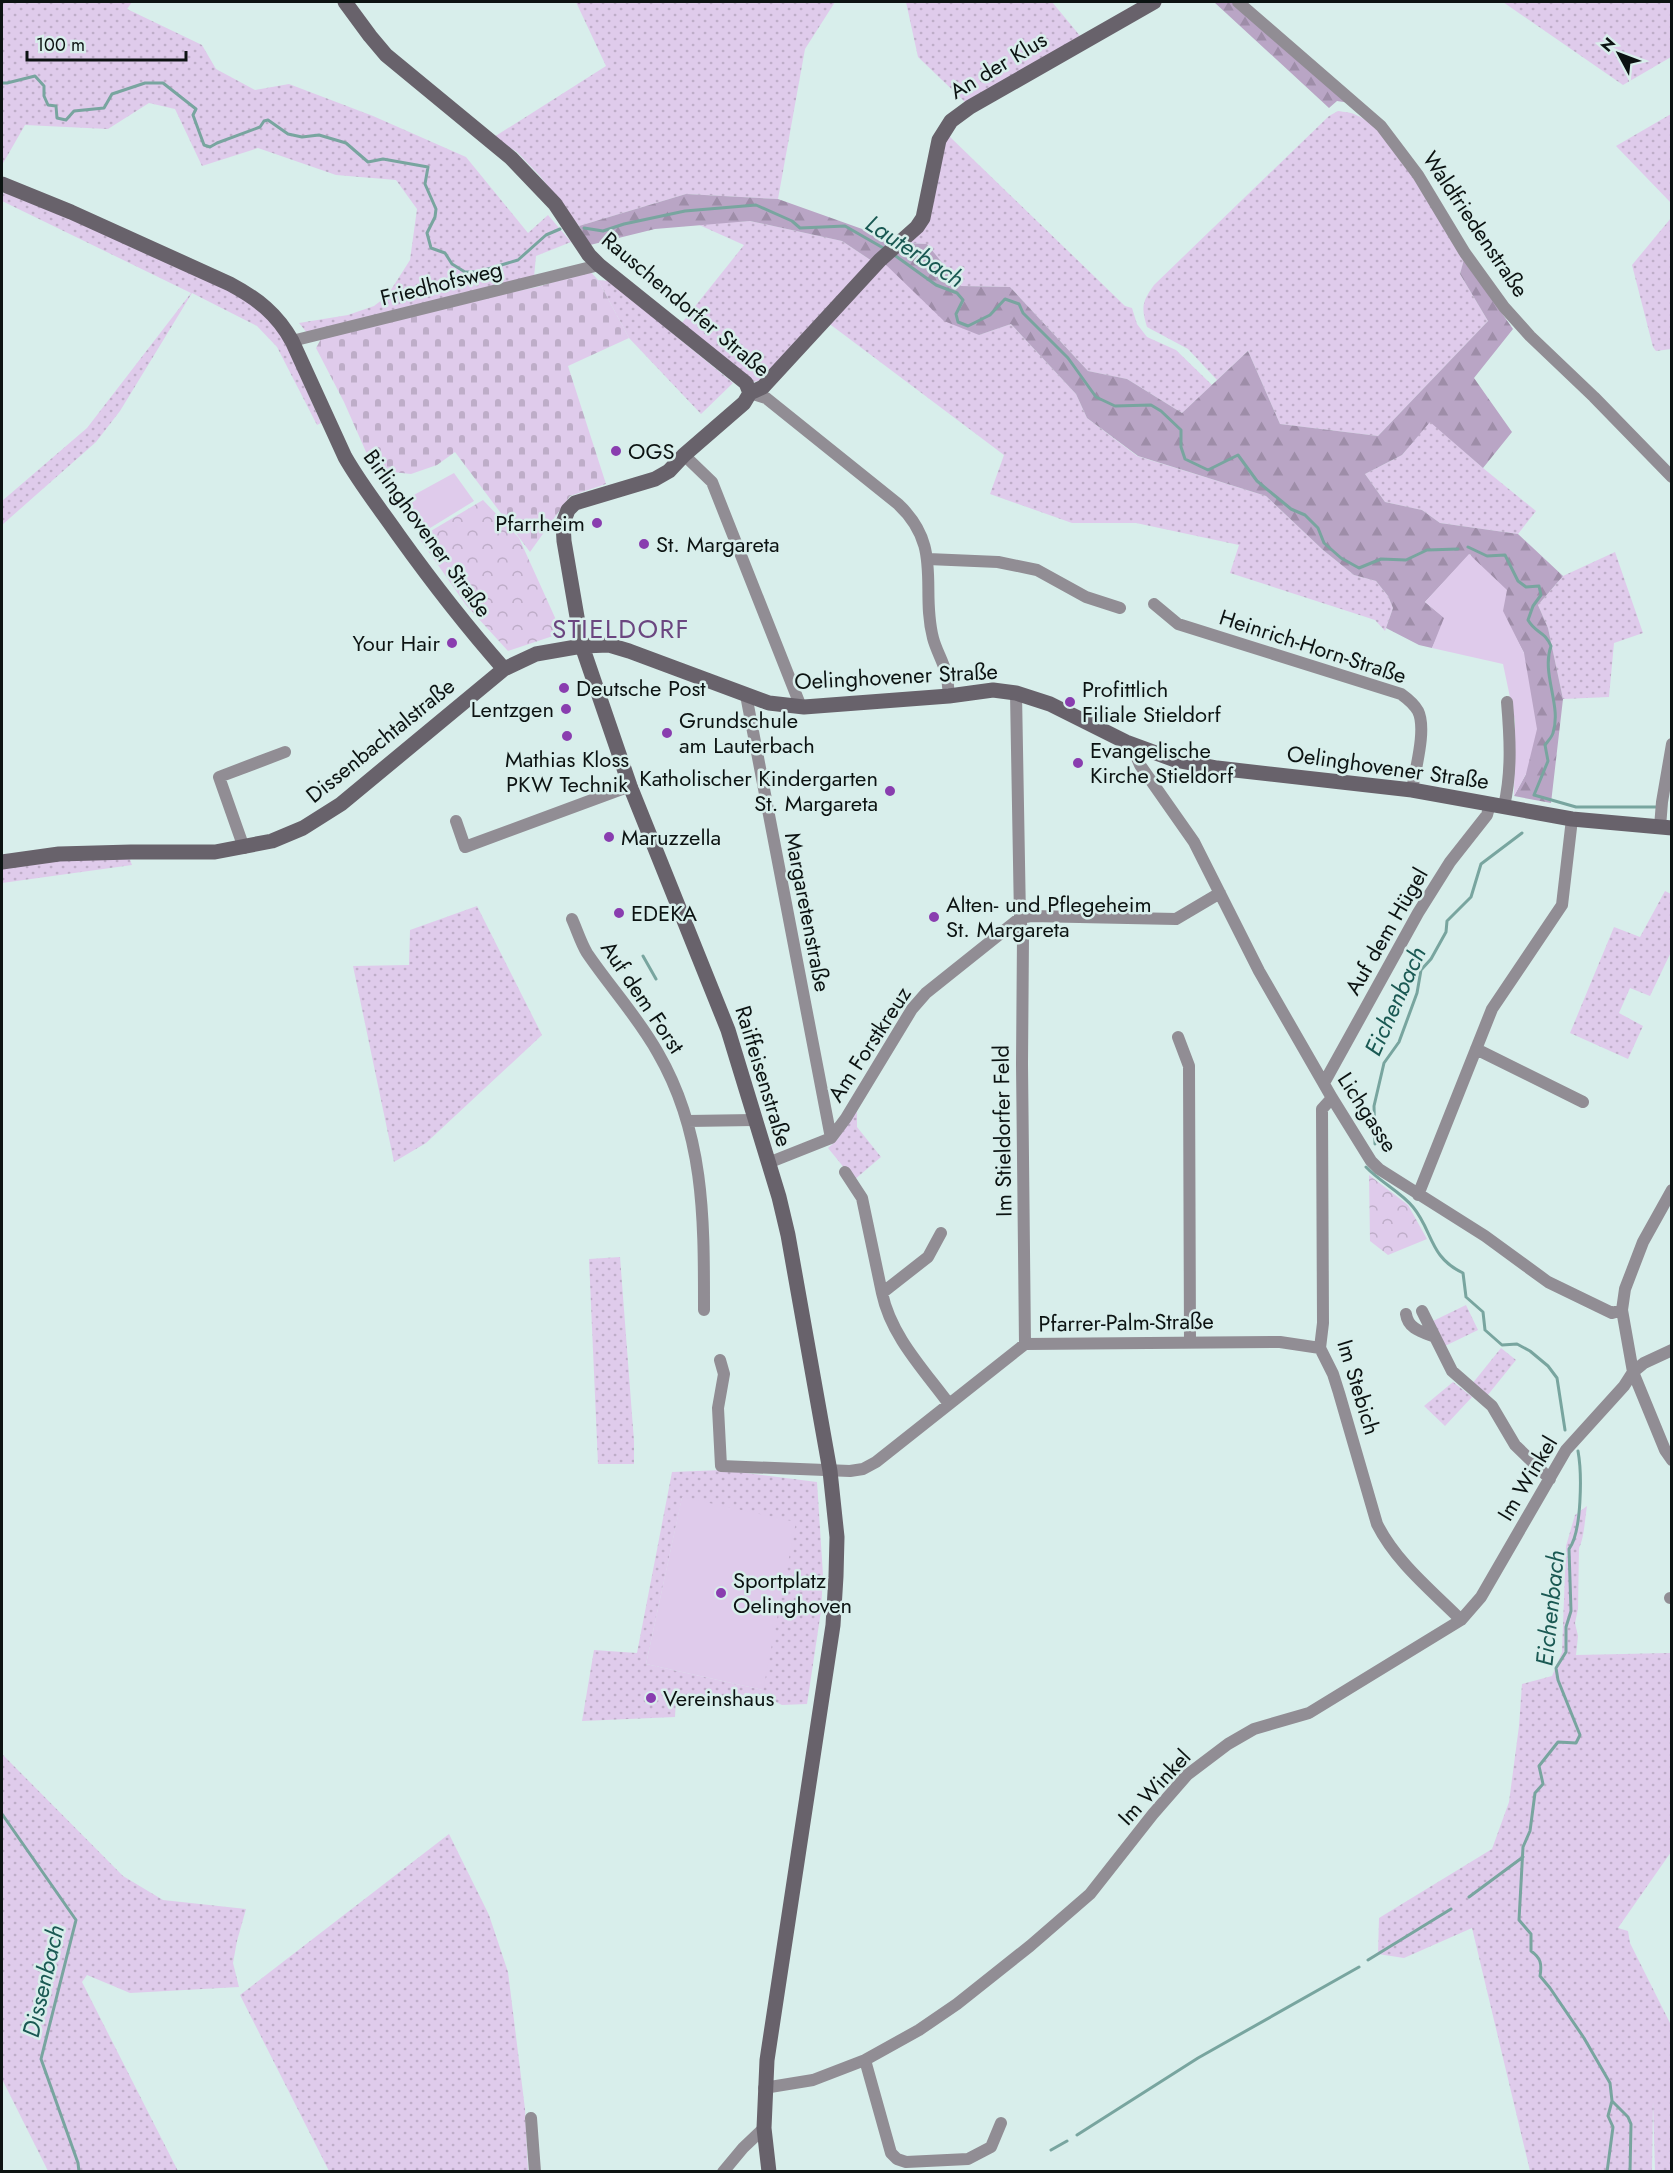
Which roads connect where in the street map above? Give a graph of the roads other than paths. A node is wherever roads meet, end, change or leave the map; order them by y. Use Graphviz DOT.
graph roads {
  1 [pos="345,2"];
  2 [pos="1154,2"];
  3 [pos="1238,2"];
  4 [pos="2,184"];
  5 [pos="599,266"];
  6 [pos="292,341"];
  7 [pos="750,393"];
  8 [pos="684,455"];
  9 [pos="1671,477"];
  10 [pos="928,559"];
  11 [pos="1154,604"];
  12 [pos="1120,608"];
  13 [pos="582,646"];
  14 [pos="504,669"];
  15 [pos="1016,693"];
  16 [pos="746,695"];
  17 [pos="949,696"];
  18 [pos="1507,702"];
  19 [pos="801,707"];
  20 [pos="1671,744"];
  21 [pos="1140,748"];
  22 [pos="285,752"];
  23 [pos="630,786"];
  24 [pos="1412,790"];
  25 [pos="1497,805"];
  26 [pos="1572,819"];
  27 [pos="456,821"];
  28 [pos="1665,824"];
  29 [pos="244,848"];
  30 [pos="2,862"];
  31 [pos="1220,893"];
  32 [pos="1020,918"];
  33 [pos="572,919"];
  34 [pos="1178,1037"];
  35 [pos="1476,1049"];
  36 [pos="1324,1083"];
  37 [pos="1332,1098"];
  38 [pos="1582,1102"];
  39 [pos="754,1120"];
  40 [pos="688,1122"];
  41 [pos="831,1138"];
  42 [pos="768,1163"];
  43 [pos="845,1172"];
  44 [pos="1671,1190"];
  45 [pos="1418,1194"];
  46 [pos="941,1233"];
  47 [pos="882,1293"];
  48 [pos="704,1310"];
  49 [pos="1622,1310"];
  50 [pos="1422,1311"];
  51 [pos="1406,1314"];
  52 [pos="1435,1336"];
  53 [pos="1190,1342"];
  54 [pos="1025,1344"];
  55 [pos="1320,1348"];
  56 [pos="1671,1350"];
  57 [pos="720,1360"];
  58 [pos="1634,1372"];
  59 [pos="949,1404"];
  60 [pos="1671,1460"];
  61 [pos="830,1471"];
  62 [pos="1550,1479"];
  63 [pos="1461,1620"];
  64 [pos="865,2060"];
  65 [pos="764,2088"];
  66 [pos="531,2118"];
  67 [pos="1001,2123"];
  68 [pos="764,2128"];
  69 [pos="535,2172"];
  70 [pos="723,2172"];
  71 [pos="769,2172"];
  1 -- 5 [label="main road, Rauschendorfer Straße"];
  2 -- 7 [label="main road, An der Klus"];
  3 -- 9 [label="street, Waldfriedenstraße"];
  4 -- 6 [label="main road, Birlinghovener Straße"];
  5 -- 6 [label="street, Friedhofsweg"];
  5 -- 7 [label="main road, Rauschendorfer Straße"];
  6 -- 14 [label="main road, Birlinghovener Straße"];
  7 -- 8 [label="main road, An der Klus"];
  7 -- 10 [label="street, Rauschendorfer Straße"];
  8 -- 13 [label="main road, Raiffeisenstraße"];
  8 -- 19 [label="street"];
  10 -- 12 [label="street"];
  10 -- 17 [label="street, Rauschendorfer Straße"];
  11 -- 24 [label="street, Heinrich-Horn-Straße"];
  13 -- 14 [label="main road, Oelinghovener Straße"];
  13 -- 16 [label="main road, Oelinghovener Straße"];
  13 -- 23 [label="main road, Raiffeisenstraße"];
  14 -- 29 [label="main road, Dissenbachtalstraße"];
  15 -- 17 [label="main road, Oelinghovener Straße"];
  15 -- 21 [label="main road, Oelinghovener Straße"];
  15 -- 32 [label="street"];
  16 -- 19 [label="main road, Oelinghovener Straße"];
  16 -- 41 [label="street, Margaretenstraße"];
  17 -- 19 [label="main road, Oelinghovener Straße"];
  18 -- 25 [label="street, Auf dem Hügel"];
  20 -- 28 [label="street"];
  21 -- 24 [label="main road, Oelinghovener Straße"];
  21 -- 31 [label="street, Lichgasse"];
  22 -- 29 [label="street"];
  23 -- 27 [label="street"];
  23 -- 39 [label="main road, Raiffeisenstraße"];
  24 -- 25 [label="main road, Oelinghovener Straße"];
  25 -- 26 [label="main road, Oelinghovener Straße"];
  25 -- 36 [label="street, Auf dem Hügel"];
  26 -- 28 [label="main road, Oelinghovener Straße"];
  26 -- 35 [label="street"];
  29 -- 30 [label="main road, Dissenbachtalstraße"];
  31 -- 32 [label="street"];
  31 -- 36 [label="street, Lichgasse"];
  32 -- 41 [label="street, Am Forstkreuz"];
  32 -- 54 [label="street, Im Stieldorfer Feld"];
  33 -- 40 [label="street, Auf dem Forst"];
  34 -- 53 [label="street"];
  35 -- 38 [label="street"];
  35 -- 45 [label="street"];
  36 -- 37 [label="street, Lichgasse"];
  37 -- 45 [label="street, Lichgasse"];
  37 -- 55 [label="street, Im Stebich"];
  39 -- 40 [label="street"];
  39 -- 42 [label="main road, Raiffeisenstraße"];
  40 -- 48 [label="street, Auf dem Forst"];
  41 -- 42 [label="street, Am Forstkreuz"];
  42 -- 61 [label="main road, Raiffeisenstraße"];
  43 -- 47 [label="street"];
  44 -- 49 [label="street"];
  45 -- 49 [label="street, Lichgasse"];
  46 -- 47 [label="street"];
  47 -- 59 [label="street"];
  49 -- 58 [label="street"];
  50 -- 52 [label="street"];
  51 -- 52 [label="street"];
  52 -- 62 [label="street"];
  53 -- 54 [label="street, Pfarrer-Palm-Straße"];
  53 -- 55 [label="street, Pfarrer-Palm-Straße"];
  54 -- 59 [label="street, Pfarrer-Palm-Straße"];
  55 -- 63 [label="street, Im Stebich"];
  56 -- 58 [label="street, Im Winkel"];
  57 -- 61 [label="street, Pfarrer-Palm-Straße"];
  58 -- 60 [label="street"];
  58 -- 62 [label="street, Im Winkel"];
  59 -- 61 [label="street, Pfarrer-Palm-Straße"];
  61 -- 65 [label="main road, Raiffeisenstraße"];
  62 -- 63 [label="street, Im Winkel"];
  63 -- 64 [label="street, Im Winkel"];
  64 -- 65 [label="street, Im Winkel"];
  64 -- 67 [label="street"];
  65 -- 68 [label="main road, Raiffeisenstraße"];
  66 -- 69 [label="street"];
  68 -- 70 [label="street"];
  68 -- 71 [label="main road, Raiffeisenstraße"];
}
